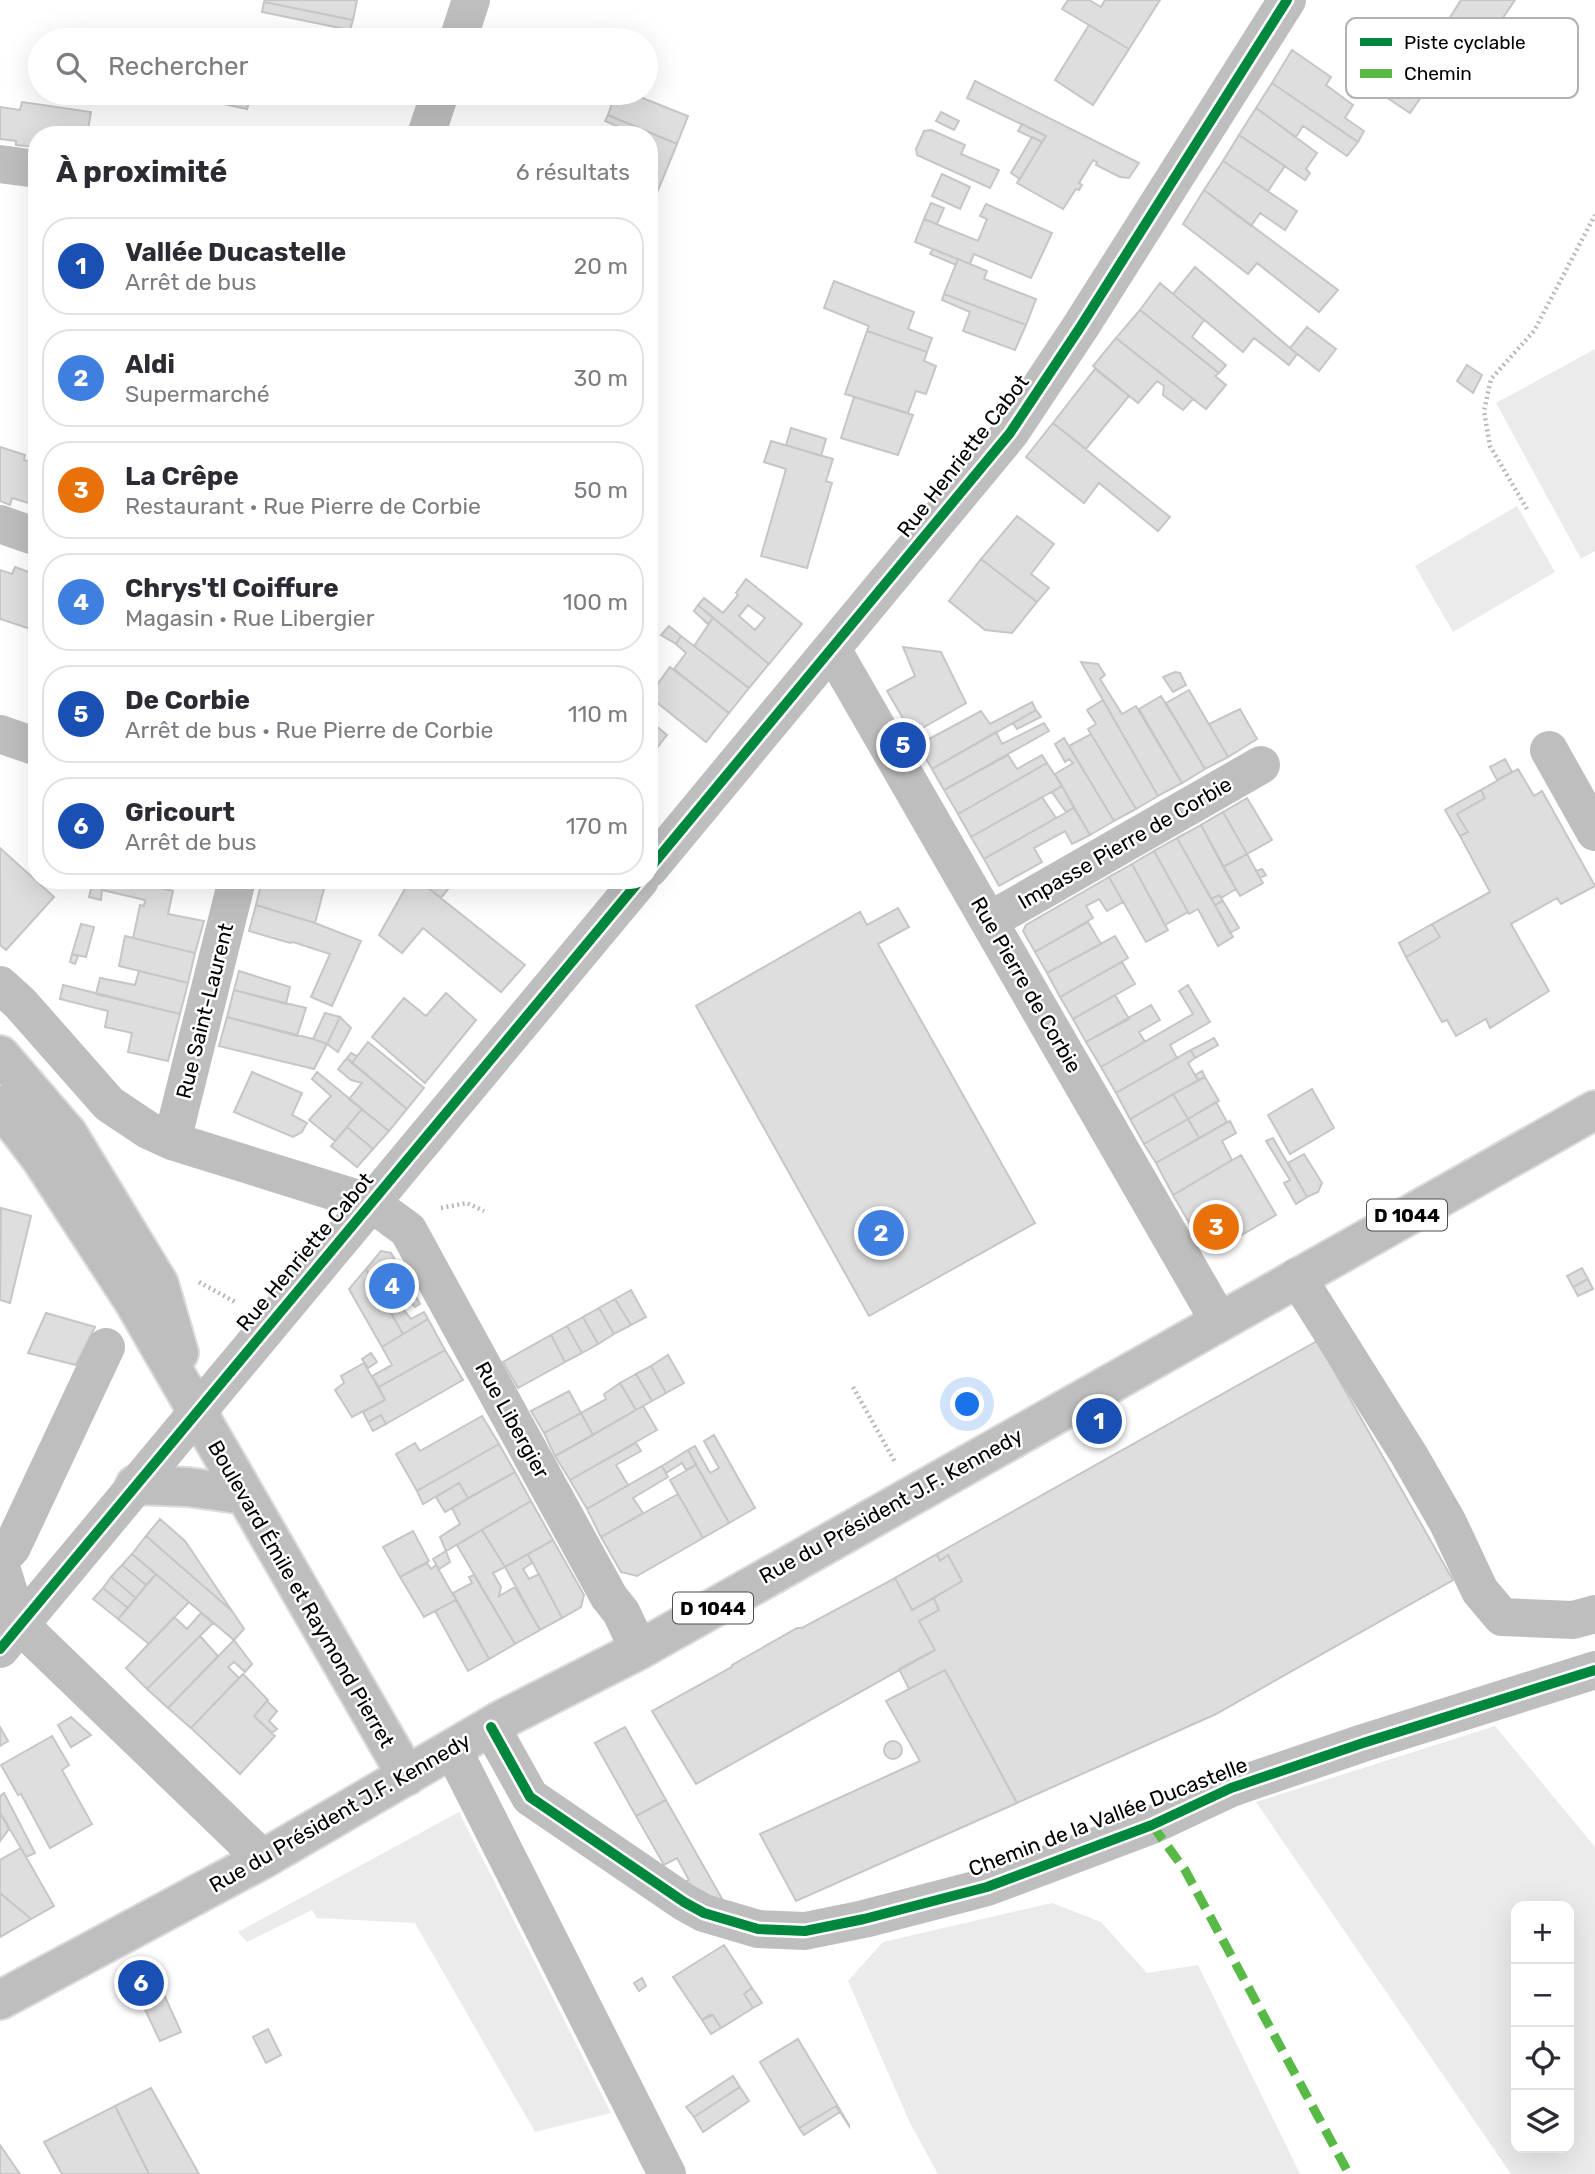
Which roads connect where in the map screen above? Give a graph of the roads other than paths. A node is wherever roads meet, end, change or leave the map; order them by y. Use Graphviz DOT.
graph roads {
  1 [pos="471,0"];
  2 [pos="1287,0"];
  3 [pos="462,28"];
  4 [pos="436,105"];
  5 [pos="429,126"];
  6 [pos="0,164"];
  7 [pos="28,168"];
  8 [pos="0,524"];
  9 [pos="28,534"];
  10 [pos="832,649"];
  11 [pos="0,734"];
  12 [pos="28,744"];
  13 [pos="1549,750"];
  14 [pos="1261,765"];
  15 [pos="1595,832"];
  16 [pos="658,858"];
  17 [pos="235,889"];
  18 [pos="633,889"];
  19 [pos="989,921"];
  20 [pos="10,994"];
  21 [pos="6,1061"];
  22 [pos="0,1105"];
  23 [pos="1595,1110"];
  24 [pos="172,1141"];
  25 [pos="371,1203"];
  26 [pos="1297,1277"];
  27 [pos="1219,1321"];
  28 [pos="106,1347"];
  29 [pos="196,1412"];
  30 [pos="135,1485"];
  31 [pos="245,1495"];
  32 [pos="0,1562"];
  33 [pos="1595,1614"];
  34 [pos="6,1633"];
  35 [pos="639,1650"];
  36 [pos="1595,1670"];
  37 [pos="491,1727"];
  38 [pos="453,1750"];
  39 [pos="407,1776"];
  40 [pos="263,1859"];
  41 [pos="0,2000"];
  42 [pos="667,2174"];
  1 -- 3 [label="street"];
  2 -- 10 [label="street, Rue Henriette Cabot"];
  4 -- 5 [label="street"];
  6 -- 7 [label="street"];
  8 -- 9 [label="street"];
  10 -- 16 [label="street, Rue Henriette Cabot"];
  10 -- 19 [label="street, Rue Pierre de Corbie"];
  11 -- 12 [label="street"];
  13 -- 15 [label="street"];
  14 -- 19 [label="street, Impasse Pierre de Corbie"];
  17 -- 24 [label="street, Rue Saint-Laurent"];
  18 -- 25 [label="street, Rue Henriette Cabot"];
  19 -- 27 [label="street, Rue Pierre de Corbie"];
  20 -- 21 [label="street"];
  20 -- 24 [label="street"];
  21 -- 29 [label="street, Boulevard Émile et Raymond Pierret"];
  22 -- 29 [label="street, Boulevard Émile et Raymond Pierret"];
  23 -- 26 [label="street, Rue du Président J.F. Kennedy / D 1044"];
  24 -- 25 [label="street, Rue Libergier"];
  25 -- 29 [label="street, Rue Henriette Cabot"];
  25 -- 35 [label="street, Rue Libergier"];
  26 -- 27 [label="street, Rue du Président J.F. Kennedy / D 1044"];
  26 -- 33 [label="street"];
  27 -- 35 [label="street, Rue du Président J.F. Kennedy / D 1044"];
  28 -- 32 [label="street"];
  29 -- 30 [label="street, Rue Henriette Cabot"];
  29 -- 31 [label="street, Boulevard Émile et Raymond Pierret"];
  30 -- 31 [label="street"];
  30 -- 34 [label="street, Rue Henriette Cabot"];
  31 -- 39 [label="street, Boulevard Émile et Raymond Pierret"];
  32 -- 34 [label="street"];
  34 -- 40 [label="street"];
  35 -- 37 [label="street, Rue du Président J.F. Kennedy / D 1044"];
  36 -- 37 [label="street, Chemin de la Vallée Ducastelle"];
  37 -- 38 [label="street, Rue du Président J.F. Kennedy / D 1044"];
  38 -- 39 [label="street, Rue du Président J.F. Kennedy / D 1044"];
  38 -- 42 [label="street"];
  39 -- 40 [label="street, Rue du Président J.F. Kennedy"];
  40 -- 41 [label="street, Rue du Président J.F. Kennedy"];
}
